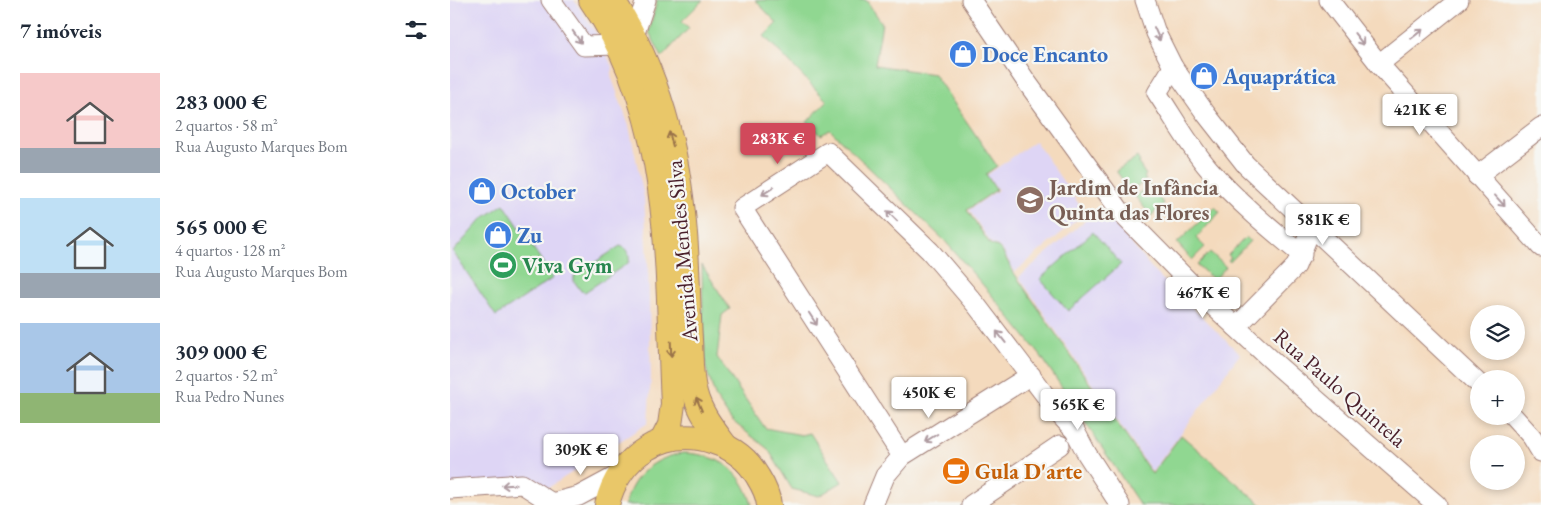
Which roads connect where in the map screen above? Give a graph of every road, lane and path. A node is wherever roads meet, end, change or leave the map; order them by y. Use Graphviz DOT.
graph roads {
  1 [pos="551,0"];
  2 [pos="591,0"];
  3 [pos="614,0"];
  4 [pos="646,0"];
  5 [pos="972,0"];
  6 [pos="1144,0"];
  7 [pos="1329,0"];
  8 [pos="1460,0"];
  9 [pos="626,41"];
  10 [pos="1379,64"];
  11 [pos="1173,67"];
  12 [pos="1541,127"];
  13 [pos="1477,176"];
  14 [pos="1312,226"];
  15 [pos="1541,247"];
  16 [pos="1302,255"];
  17 [pos="1236,328"];
  18 [pos="1031,375"];
  19 [pos="1470,375"];
  20 [pos="1061,416"];
  21 [pos="1521,425"];
  22 [pos="662,441"];
  23 [pos="1060,445"];
  24 [pos="725,446"];
  25 [pos="1541,452"];
  26 [pos="1087,454"];
  27 [pos="902,456"];
  28 [pos="618,475"];
  29 [pos="450,489"];
  30 [pos="548,504"];
  31 [pos="772,504"];
  32 [pos="607,505"];
  33 [pos="873,505"];
  34 [pos="971,505"];
  35 [pos="1120,505"];
  36 [pos="1437,505"];
  1 -- 9 [label="street, one-way"];
  2 -- 9 [label="main road, Avenida Mendes Silva"];
  3 -- 9 [label="main road, Avenida Mendes Silva"];
  4 -- 9 [label="street"];
  5 -- 17 [label="street, Rua Paulo Quintela"];
  6 -- 11 [label="street, one-way"];
  7 -- 10 [label="street, one-way"];
  10 -- 8 [label="street, one-way"];
  9 -- 22 [label="main road, Avenida Mendes Silva, one-way"];
  24 -- 9 [label="main road, Avenida Mendes Silva, one-way"];
  10 -- 13 [label="street"];
  11 -- 14 [label="street"];
  11 -- 16 [label="street"];
  12 -- 13 [label="street"];
  13 -- 15 [label="street, one-way"];
  14 -- 16 [label="street"];
  14 -- 19 [label="street"];
  16 -- 17 [label="street"];
  17 -- 36 [label="street, Rua Paulo Quintela"];
  18 -- 20 [label="street"];
  18 -- 27 [label="street, one-way"];
  18 -- 27 [label="street, one-way"];
  20 -- 23 [label="street"];
  20 -- 26 [label="street"];
  21 -- 25 [label="street"];
  22 -- 24 [label="main road"];
  22 -- 28 [label="main road"];
  23 -- 26 [label="street"];
  23 -- 34 [label="street"];
  24 -- 31 [label="main road"];
  26 -- 35 [label="street"];
  27 -- 33 [label="street"];
  28 -- 30 [label="street"];
  28 -- 32 [label="main road"];
  30 -- 29 [label="street, one-way"];
}
